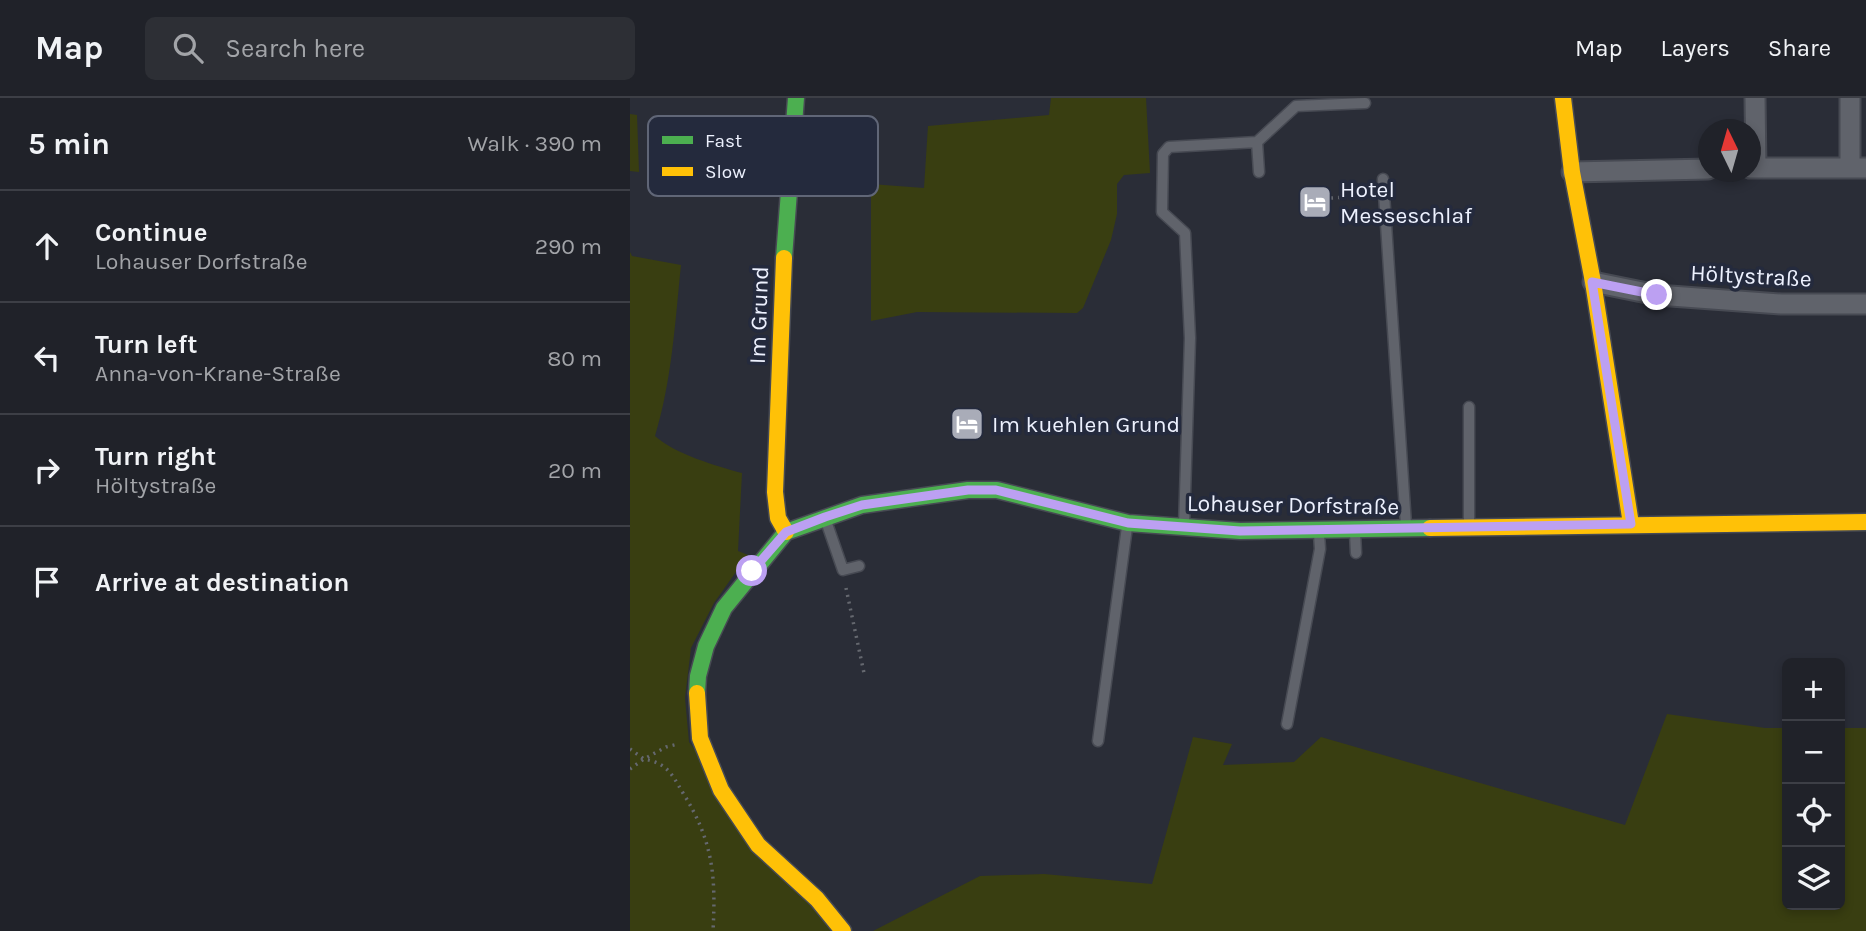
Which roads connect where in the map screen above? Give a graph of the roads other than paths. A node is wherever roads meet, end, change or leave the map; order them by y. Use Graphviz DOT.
graph roads {
  1 [pos="796,98"];
  2 [pos="1563,98"];
  3 [pos="1755,98"];
  4 [pos="1850,98"];
  5 [pos="1365,103"];
  6 [pos="795,116"];
  7 [pos="1754,119"];
  8 [pos="1257,142"];
  9 [pos="1761,168"];
  10 [pos="1858,168"];
  11 [pos="1698,169"];
  12 [pos="1259,172"];
  13 [pos="1572,172"];
  14 [pos="1383,179"];
  15 [pos="789,196"];
  16 [pos="1592,282"];
  17 [pos="1866,304"];
  18 [pos="1469,407"];
  19 [pos="825,517"];
  20 [pos="1866,522"];
  21 [pos="1128,523"];
  22 [pos="1631,524"];
  23 [pos="1184,527"];
  24 [pos="1469,527"];
  25 [pos="1355,529"];
  26 [pos="1406,529"];
  27 [pos="1319,530"];
  28 [pos="786,532"];
  29 [pos="1356,553"];
  30 [pos="859,566"];
  31 [pos="1287,724"];
  32 [pos="1098,741"];
  33 [pos="843,931"];
  1 -- 6 [label="street, Im Grund"];
  2 -- 13 [label="street"];
  3 -- 7 [label="street"];
  4 -- 10 [label="street"];
  5 -- 8 [label="lane"];
  8 -- 12 [label="lane"];
  8 -- 23 [label="lane"];
  9 -- 10 [label="street"];
  11 -- 13 [label="street"];
  13 -- 16 [label="street"];
  14 -- 26 [label="lane"];
  15 -- 28 [label="street, Im Grund"];
  16 -- 17 [label="street, Höltystraße"];
  16 -- 22 [label="street"];
  18 -- 24 [label="lane"];
  19 -- 21 [label="street, Lohauser Dorfstraße"];
  19 -- 28 [label="street, Lohauser Dorfstraße"];
  19 -- 30 [label="lane"];
  20 -- 22 [label="street, Lohauser Dorfstraße"];
  21 -- 23 [label="street, Lohauser Dorfstraße"];
  21 -- 32 [label="lane"];
  22 -- 24 [label="street, Lohauser Dorfstraße"];
  23 -- 27 [label="street, Lohauser Dorfstraße"];
  24 -- 26 [label="street, Lohauser Dorfstraße"];
  25 -- 26 [label="street, Lohauser Dorfstraße"];
  25 -- 27 [label="street, Lohauser Dorfstraße"];
  25 -- 29 [label="lane"];
  27 -- 31 [label="lane"];
  28 -- 33 [label="street, Lohauser Dorfstraße"];
}
